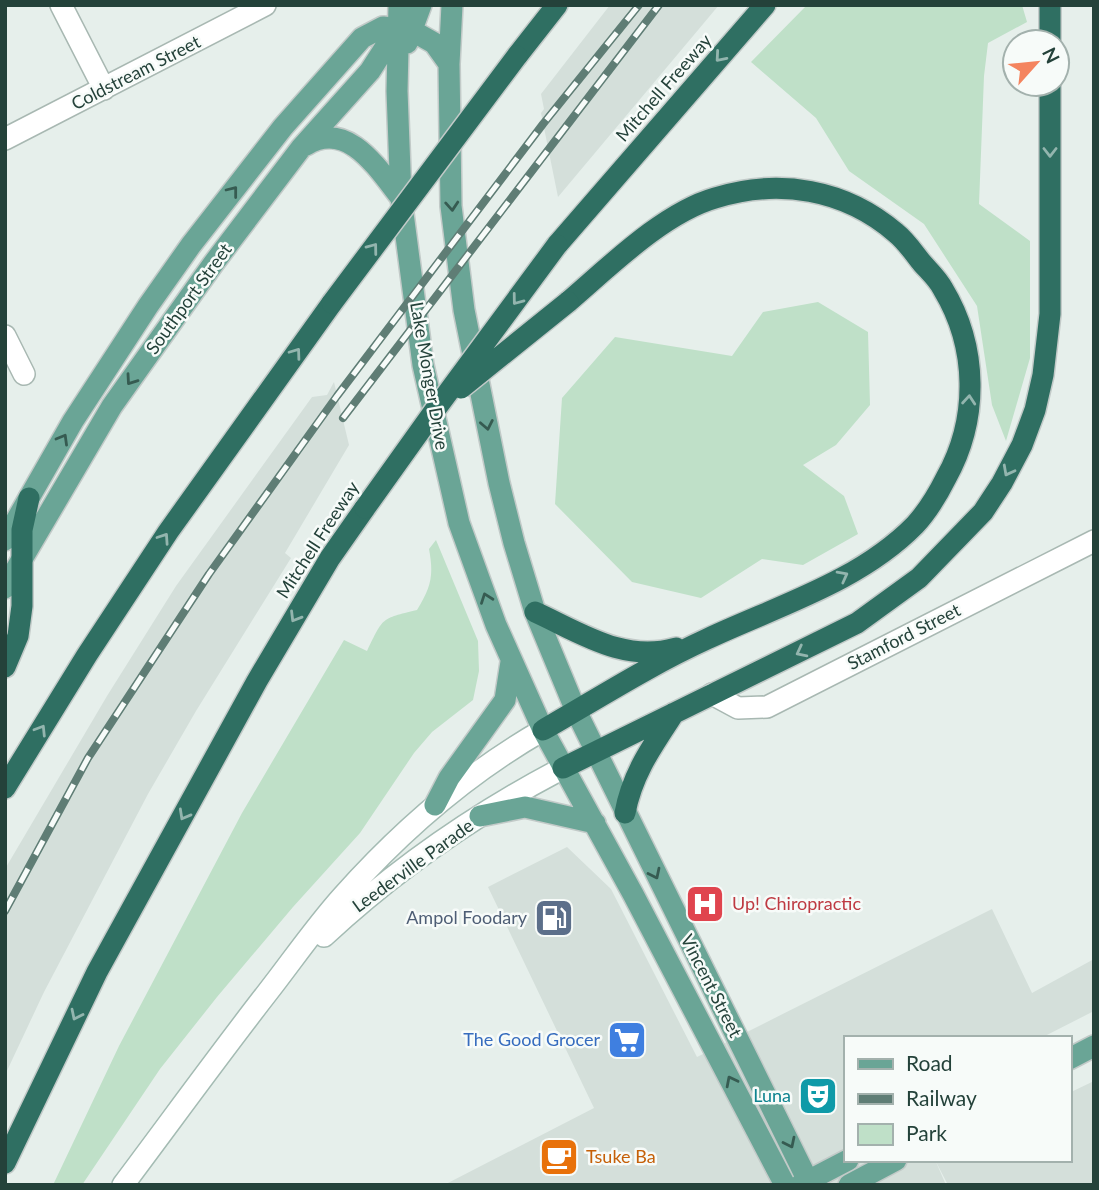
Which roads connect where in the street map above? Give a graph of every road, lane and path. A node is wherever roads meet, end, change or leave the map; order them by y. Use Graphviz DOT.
graph roads {
  1 [pos="61,5"];
  2 [pos="265,5"];
  3 [pos="393,5"];
  4 [pos="399,5"];
  5 [pos="410,5"];
  6 [pos="421,5"];
  7 [pos="452,5"];
  8 [pos="557,5"];
  9 [pos="765,5"];
  10 [pos="1050,5"];
  11 [pos="1050,28"];
  12 [pos="405,29"];
  13 [pos="362,38"];
  14 [pos="449,64"];
  15 [pos="104,89"];
  16 [pos="1050,98"];
  17 [pos="5,139"];
  18 [pos="301,148"];
  19 [pos="401,198"];
  20 [pos="5,337"];
  21 [pos="24,374"];
  22 [pos="435,410"];
  23 [pos="29,498"];
  24 [pos="5,540"];
  25 [pos="1094,541"];
  26 [pos="20,561"];
  27 [pos="5,588"];
  28 [pos="536,612"];
  29 [pos="705,639"];
  30 [pos="512,662"];
  31 [pos="5,667"];
  32 [pos="712,694"];
  33 [pos="576,711"];
  34 [pos="676,712"];
  35 [pos="543,730"];
  36 [pos="595,752"];
  37 [pos="562,768"];
  38 [pos="5,788"];
  39 [pos="435,805"];
  40 [pos="625,813"];
  41 [pos="480,816"];
  42 [pos="595,823"];
  43 [pos="277,980"];
  44 [pos="1094,1046"];
  45 [pos="1071,1058"];
  46 [pos="844,1162"];
  47 [pos="892,1162"];
  48 [pos="5,1163"];
  49 [pos="806,1183"];
  50 [pos="123,1185"];
  51 [pos="786,1185"];
  52 [pos="849,1185"];
  1 -- 15 [label="main road"];
  2 -- 15 [label="main road, Coldstream Street"];
  3 -- 13 [label="main road, Southport Street"];
  4 -- 12 [label="main road, Lake Monger Drive"];
  5 -- 12 [label="main road, Southport Street"];
  6 -- 12 [label="main road, Southport Street"];
  7 -- 14 [label="main road"];
  38 -- 8 [label="highway, one-way, bridge"];
  9 -- 22 [label="highway, Mitchell Freeway, one-way, bridge"];
  10 -- 11 [label="highway"];
  12 -- 13 [label="main road"];
  12 -- 14 [label="main road"];
  12 -- 18 [label="main road, Southport Street"];
  12 -- 19 [label="main road, Lake Monger Drive"];
  23 -- 13 [label="main road, Southport Street, one-way"];
  14 -- 28 [label="main road, one-way"];
  15 -- 17 [label="main road, Coldstream Street"];
  16 -- 32 [label="highway, one-way"];
  18 -- 19 [label="main road"];
  18 -- 26 [label="main road, Southport Street, one-way"];
  30 -- 19 [label="main road, Lake Monger Drive, one-way"];
  20 -- 21 [label="main road"];
  29 -- 22 [label="highway, one-way, bridge"];
  22 -- 48 [label="highway, Mitchell Freeway, one-way, bridge"];
  23 -- 24 [label="main road, Southport Street"];
  23 -- 26 [label="highway"];
  25 -- 32 [label="main road, Stamford Street"];
  26 -- 27 [label="main road, Southport Street"];
  26 -- 31 [label="highway"];
  28 -- 29 [label="highway"];
  28 -- 33 [label="main road"];
  29 -- 33 [label="highway"];
  30 -- 35 [label="main road, Lake Monger Drive"];
  30 -- 39 [label="main road"];
  32 -- 34 [label="highway"];
  33 -- 35 [label="highway"];
  33 -- 36 [label="main road, Vincent Street"];
  34 -- 36 [label="highway"];
  34 -- 40 [label="highway"];
  35 -- 37 [label="main road, Vincent Street"];
  35 -- 39 [label="main road, Leederville Parade"];
  36 -- 37 [label="highway"];
  36 -- 40 [label="main road, Vincent Street"];
  37 -- 41 [label="main road, Leederville Parade"];
  37 -- 42 [label="main road, Vincent Street"];
  39 -- 43 [label="main road, Leederville Parade"];
  40 -- 49 [label="main road, Vincent Street, one-way"];
  41 -- 42 [label="main road"];
  41 -- 43 [label="main road, Leederville Parade"];
  51 -- 42 [label="main road, Vincent Street, one-way"];
  43 -- 50 [label="main road, Leederville Parade"];
  44 -- 45 [label="main road"];
  46 -- 49 [label="main road"];
  47 -- 52 [label="main road"];
}
